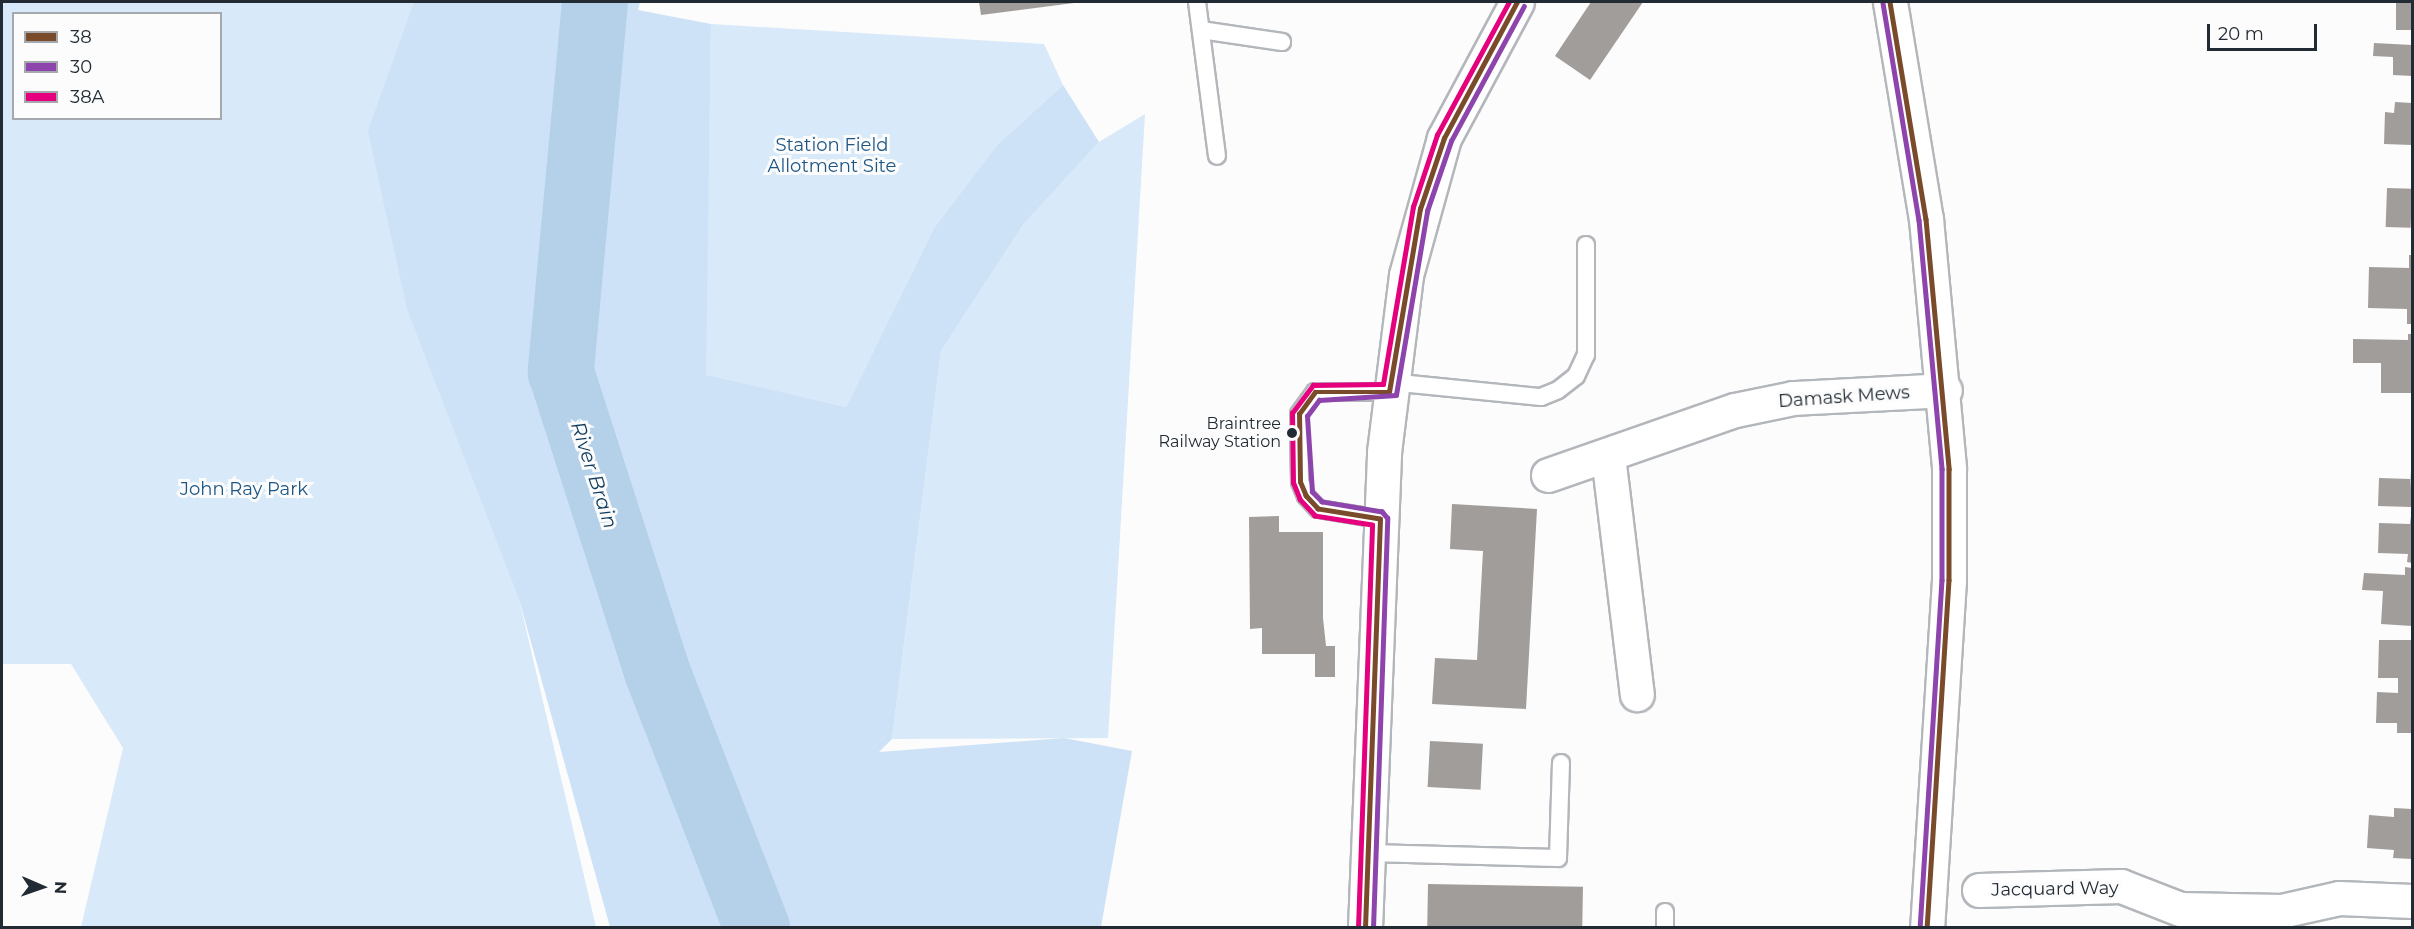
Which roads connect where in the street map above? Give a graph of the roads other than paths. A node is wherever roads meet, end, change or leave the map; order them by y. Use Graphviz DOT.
graph roads {
  1 [pos="1197,2"];
  2 [pos="1517,2"];
  3 [pos="1890,2"];
  4 [pos="1201,30"];
  5 [pos="1282,42"];
  6 [pos="1217,156"];
  7 [pos="1586,245"];
  8 [pos="1390,387"];
  9 [pos="1945,390"];
  10 [pos="1608,456"];
  11 [pos="1548,476"];
  12 [pos="1380,519"];
  13 [pos="1637,694"];
  14 [pos="1561,763"];
  15 [pos="1368,853"];
  16 [pos="1979,890"];
  17 [pos="2412,901"];
  18 [pos="1365,927"];
  19 [pos="1927,927"];
  1 -- 4 [label="lane"];
  2 -- 8 [label="street"];
  3 -- 9 [label="street"];
  4 -- 5 [label="lane"];
  4 -- 6 [label="lane"];
  7 -- 8 [label="lane"];
  8 -- 12 [label="street"];
  8 -- 12 [label="lane"];
  9 -- 10 [label="street, Damask Mews"];
  9 -- 19 [label="street"];
  10 -- 11 [label="street, Damask Mews"];
  10 -- 13 [label="street"];
  12 -- 15 [label="street"];
  14 -- 15 [label="lane"];
  15 -- 18 [label="street"];
  16 -- 17 [label="street, Jacquard Way"];
}
